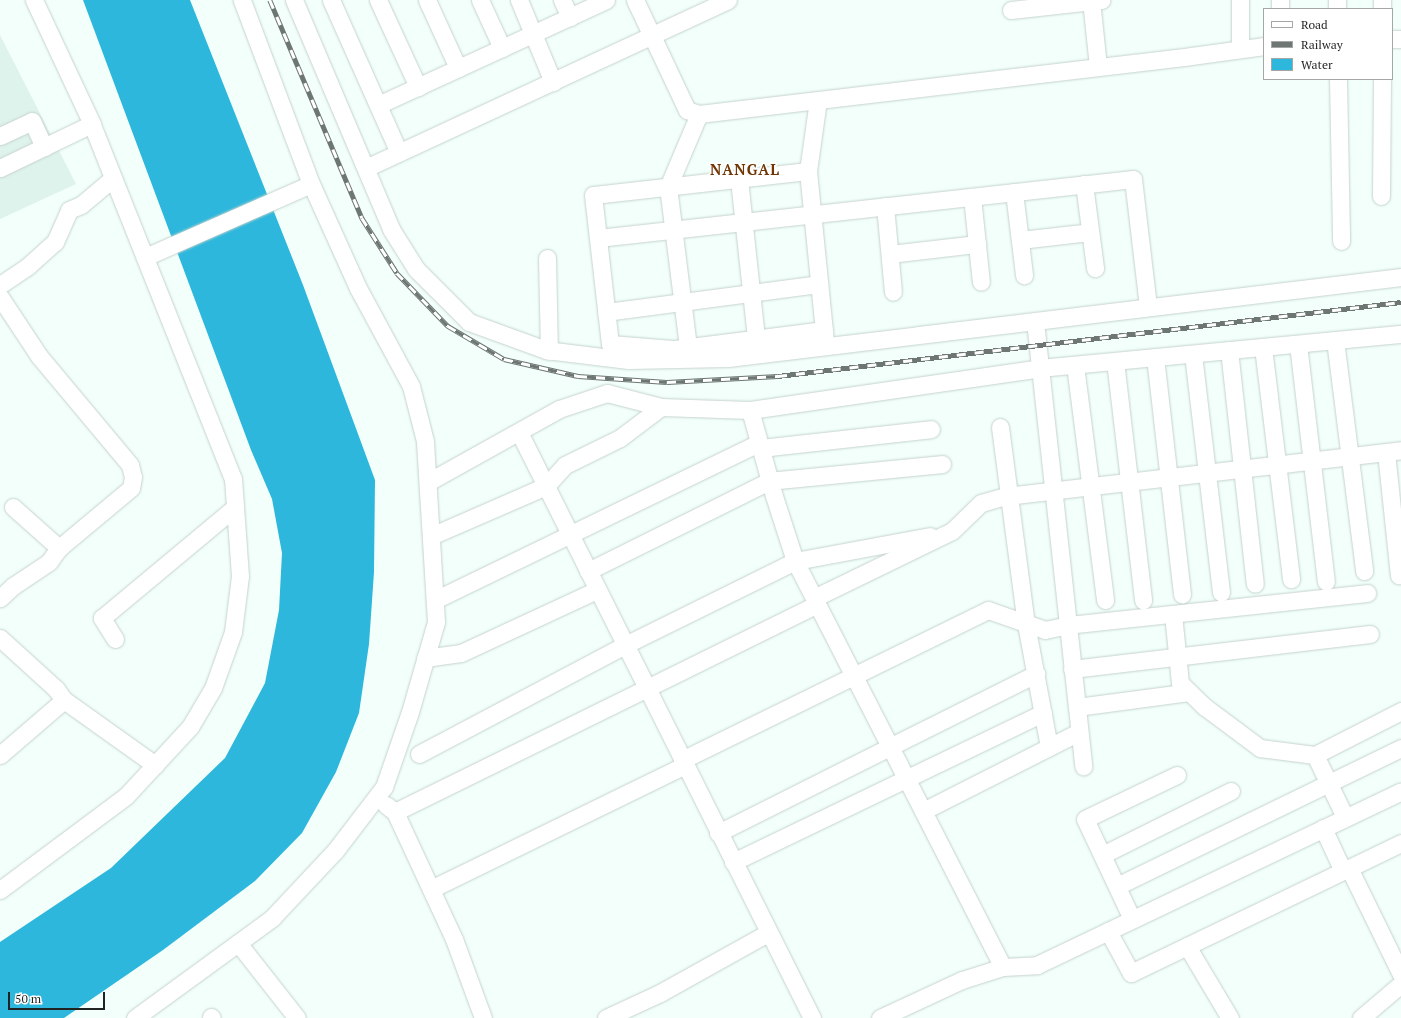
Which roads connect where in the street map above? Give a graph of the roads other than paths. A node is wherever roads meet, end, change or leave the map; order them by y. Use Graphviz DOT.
graph roads {
  1 [pos="34,0"];
  2 [pos="242,0"];
  3 [pos="294,0"];
  4 [pos="331,0"];
  5 [pos="378,0"];
  6 [pos="427,0"];
  7 [pos="480,0"];
  8 [pos="519,0"];
  9 [pos="562,0"];
  10 [pos="606,0"];
  11 [pos="634,0"];
  12 [pos="728,0"];
  13 [pos="1094,0"];
  14 [pos="1240,0"];
  15 [pos="1011,10"];
  16 [pos="570,17"];
  17 [pos="535,34"];
  18 [pos="652,36"];
  19 [pos="1263,46"];
  20 [pos="502,48"];
  21 [pos="1240,49"];
  22 [pos="1098,67"];
  23 [pos="458,68"];
  24 [pos="1338,80"];
  25 [pos="1382,80"];
  26 [pos="553,82"];
  27 [pos="418,87"];
  28 [pos="818,100"];
  29 [pos="378,105"];
  30 [pos="699,114"];
  31 [pos="92,124"];
  32 [pos="0,136"];
  33 [pos="44,147"];
  34 [pos="399,153"];
  35 [pos="0,168"];
  36 [pos="366,168"];
  37 [pos="808,171"];
  38 [pos="113,178"];
  39 [pos="739,179"];
  40 [pos="311,184"];
  41 [pos="1084,184"];
  42 [pos="668,187"];
  43 [pos="1014,192"];
  44 [pos="1381,196"];
  45 [pos="972,197"];
  46 [pos="885,206"];
  47 [pos="812,214"];
  48 [pos="743,222"];
  49 [pos="674,230"];
  50 [pos="1090,232"];
  51 [pos="598,238"];
  52 [pos="1020,240"];
  53 [pos="1341,241"];
  54 [pos="977,244"];
  55 [pos="890,254"];
  56 [pos="145,257"];
  57 [pos="547,258"];
  58 [pos="1095,268"];
  59 [pos="1024,275"];
  60 [pos="1401,277"];
  61 [pos="981,282"];
  62 [pos="819,284"];
  63 [pos="0,285"];
  64 [pos="893,292"];
  65 [pos="751,293"];
  66 [pos="682,302"];
  67 [pos="1148,307"];
  68 [pos="3,308"];
  69 [pos="606,312"];
  70 [pos="1035,321"];
  71 [pos="1401,334"];
  72 [pos="756,338"];
  73 [pos="824,338"];
  74 [pos="1335,340"];
  75 [pos="1298,344"];
  76 [pos="688,347"];
  77 [pos="1263,347"];
  78 [pos="549,350"];
  79 [pos="1229,350"];
  80 [pos="1193,354"];
  81 [pos="1155,358"];
  82 [pos="1115,361"];
  83 [pos="1075,365"];
  84 [pos="1040,368"];
  85 [pos="661,407"];
  86 [pos="750,410"];
  87 [pos="1000,427"];
  88 [pos="931,429"];
  89 [pos="519,432"];
  90 [pos="760,446"];
  91 [pos="1394,451"];
  92 [pos="1351,456"];
  93 [pos="1312,460"];
  94 [pos="942,464"];
  95 [pos="1278,464"];
  96 [pos="1243,468"];
  97 [pos="1207,471"];
  98 [pos="1168,476"];
  99 [pos="769,481"];
  100 [pos="1129,481"];
  101 [pos="428,482"];
  102 [pos="546,486"];
  103 [pos="1090,486"];
  104 [pos="1053,490"];
  105 [pos="1009,495"];
  106 [pos="13,507"];
  107 [pos="235,507"];
  108 [pos="952,532"];
  109 [pos="570,534"];
  110 [pos="431,536"];
  111 [pos="59,548"];
  112 [pos="795,561"];
  113 [pos="588,571"];
  114 [pos="1364,571"];
  115 [pos="1399,575"];
  116 [pos="1291,579"];
  117 [pos="1326,581"];
  118 [pos="1255,584"];
  119 [pos="597,590"];
  120 [pos="1221,592"];
  121 [pos="1367,593"];
  122 [pos="1182,594"];
  123 [pos="0,598"];
  124 [pos="434,600"];
  125 [pos="1105,600"];
  126 [pos="1144,600"];
  127 [pos="816,601"];
  128 [pos="1173,614"];
  129 [pos="1026,624"];
  130 [pos="1068,625"];
  131 [pos="1370,634"];
  132 [pos="0,638"];
  133 [pos="115,639"];
  134 [pos="625,645"];
  135 [pos="1177,656"];
  136 [pos="425,658"];
  137 [pos="1072,669"];
  138 [pos="1036,674"];
  139 [pos="854,677"];
  140 [pos="646,688"];
  141 [pos="1189,692"];
  142 [pos="64,700"];
  143 [pos="1077,707"];
  144 [pos="1401,711"];
  145 [pos="1043,713"];
  146 [pos="1079,732"];
  147 [pos="890,747"];
  148 [pos="1049,747"];
  149 [pos="1401,748"];
  150 [pos="419,754"];
  151 [pos="1315,755"];
  152 [pos="0,756"];
  153 [pos="683,762"];
  154 [pos="155,765"];
  155 [pos="1083,766"];
  156 [pos="1177,775"];
  157 [pos="907,780"];
  158 [pos="1328,783"];
  159 [pos="1401,790"];
  160 [pos="1231,791"];
  161 [pos="376,797"];
  162 [pos="923,811"];
  163 [pos="395,812"];
  164 [pos="1345,817"];
  165 [pos="1323,828"];
  166 [pos="718,833"];
  167 [pos="1401,843"];
  168 [pos="1102,855"];
  169 [pos="733,862"];
  170 [pos="1346,870"];
  171 [pos="1116,886"];
  172 [pos="431,889"];
  173 [pos="0,890"];
  174 [pos="1132,919"];
  175 [pos="1108,931"];
  176 [pos="768,933"];
  177 [pos="238,943"];
  178 [pos="1187,946"];
  179 [pos="1003,967"];
  180 [pos="1401,974"];
  181 [pos="1401,984"];
  182 [pos="892,1016"];
  183 [pos="135,1018"];
  184 [pos="298,1018"];
  185 [pos="483,1018"];
  186 [pos="606,1018"];
  187 [pos="812,1018"];
  188 [pos="1230,1018"];
  189 [pos="1361,1018"];
  1 -- 31 [label="street"];
  2 -- 40 [label="street"];
  3 -- 36 [label="street"];
  4 -- 29 [label="street"];
  5 -- 27 [label="street"];
  6 -- 23 [label="street"];
  7 -- 20 [label="street"];
  8 -- 17 [label="street"];
  9 -- 16 [label="street"];
  10 -- 16 [label="street"];
  11 -- 18 [label="street"];
  12 -- 18 [label="street"];
  13 -- 15 [label="street"];
  13 -- 22 [label="street"];
  14 -- 21 [label="street"];
  16 -- 17 [label="street"];
  17 -- 20 [label="street"];
  17 -- 26 [label="street"];
  18 -- 26 [label="street"];
  18 -- 30 [label="street"];
  19 -- 21 [label="street"];
  20 -- 23 [label="street"];
  21 -- 22 [label="street"];
  22 -- 28 [label="street"];
  23 -- 27 [label="street"];
  24 -- 53 [label="street"];
  25 -- 44 [label="street"];
  26 -- 34 [label="street"];
  27 -- 29 [label="street"];
  28 -- 30 [label="street"];
  28 -- 37 [label="street"];
  29 -- 34 [label="street"];
  30 -- 42 [label="street"];
  31 -- 33 [label="street"];
  31 -- 38 [label="street"];
  32 -- 33 [label="street"];
  33 -- 35 [label="street"];
  34 -- 36 [label="street"];
  36 -- 78 [label="street"];
  37 -- 39 [label="street"];
  37 -- 47 [label="street"];
  38 -- 56 [label="street"];
  38 -- 63 [label="street"];
  39 -- 42 [label="street"];
  39 -- 48 [label="street"];
  40 -- 56 [label="street"];
  40 -- 101 [label="street"];
  41 -- 43 [label="street"];
  41 -- 50 [label="street"];
  41 -- 67 [label="street"];
  42 -- 49 [label="street"];
  42 -- 51 [label="street"];
  43 -- 45 [label="street"];
  43 -- 52 [label="street"];
  45 -- 46 [label="street"];
  45 -- 54 [label="street"];
  46 -- 47 [label="street"];
  46 -- 55 [label="street"];
  47 -- 48 [label="street"];
  47 -- 62 [label="street"];
  48 -- 49 [label="street"];
  48 -- 65 [label="street"];
  49 -- 51 [label="street"];
  49 -- 66 [label="street"];
  50 -- 52 [label="street"];
  50 -- 58 [label="street"];
  51 -- 69 [label="street"];
  52 -- 59 [label="street"];
  54 -- 55 [label="street"];
  54 -- 61 [label="street"];
  55 -- 64 [label="street"];
  56 -- 107 [label="street"];
  57 -- 78 [label="street"];
  60 -- 67 [label="street"];
  62 -- 65 [label="street"];
  62 -- 73 [label="street"];
  65 -- 66 [label="street"];
  65 -- 72 [label="street"];
  66 -- 69 [label="street"];
  66 -- 76 [label="street"];
  67 -- 70 [label="street"];
  68 -- 111 [label="street"];
  69 -- 76 [label="street"];
  70 -- 73 [label="street"];
  70 -- 84 [label="street"];
  71 -- 74 [label="street"];
  72 -- 73 [label="street"];
  72 -- 76 [label="street"];
  73 -- 78 [label="street"];
  74 -- 75 [label="street"];
  74 -- 92 [label="street"];
  75 -- 77 [label="street"];
  75 -- 93 [label="street"];
  77 -- 79 [label="street"];
  77 -- 95 [label="street"];
  79 -- 80 [label="street"];
  79 -- 96 [label="street"];
  80 -- 81 [label="street"];
  80 -- 97 [label="street"];
  81 -- 82 [label="street"];
  81 -- 98 [label="street"];
  82 -- 83 [label="street"];
  82 -- 100 [label="street"];
  83 -- 84 [label="street"];
  83 -- 103 [label="street"];
  84 -- 86 [label="street"];
  84 -- 104 [label="street"];
  85 -- 86 [label="street"];
  85 -- 89 [label="street"];
  85 -- 102 [label="street"];
  86 -- 90 [label="street"];
  87 -- 105 [label="street"];
  88 -- 90 [label="street"];
  89 -- 101 [label="street"];
  89 -- 102 [label="street"];
  90 -- 99 [label="street"];
  90 -- 109 [label="street"];
  91 -- 92 [label="street"];
  91 -- 115 [label="street"];
  92 -- 93 [label="street"];
  92 -- 114 [label="street"];
  93 -- 95 [label="street"];
  93 -- 117 [label="street"];
  94 -- 99 [label="street"];
  95 -- 96 [label="street"];
  95 -- 116 [label="street"];
  96 -- 97 [label="street"];
  96 -- 118 [label="street"];
  97 -- 98 [label="street"];
  97 -- 120 [label="street"];
  98 -- 100 [label="street"];
  98 -- 122 [label="street"];
  99 -- 112 [label="street"];
  99 -- 113 [label="street"];
  100 -- 103 [label="street"];
  100 -- 126 [label="street"];
  101 -- 110 [label="street"];
  102 -- 109 [label="street"];
  102 -- 110 [label="street"];
  103 -- 104 [label="street"];
  103 -- 125 [label="street"];
  104 -- 105 [label="street"];
  104 -- 130 [label="street"];
  105 -- 108 [label="street"];
  105 -- 129 [label="street"];
  106 -- 111 [label="street"];
  107 -- 133 [label="street"];
  107 -- 154 [label="street"];
  108 -- 112 [label="street"];
  108 -- 127 [label="street"];
  109 -- 113 [label="street"];
  109 -- 124 [label="street"];
  110 -- 124 [label="street"];
  111 -- 123 [label="street"];
  112 -- 127 [label="street"];
  112 -- 134 [label="street"];
  113 -- 119 [label="street"];
  119 -- 134 [label="street"];
  119 -- 136 [label="street"];
  121 -- 128 [label="street"];
  124 -- 136 [label="street"];
  127 -- 139 [label="street"];
  127 -- 140 [label="street"];
  128 -- 130 [label="street"];
  128 -- 135 [label="street"];
  129 -- 130 [label="street"];
  129 -- 138 [label="street"];
  129 -- 139 [label="street"];
  130 -- 137 [label="street"];
  131 -- 135 [label="street"];
  132 -- 142 [label="street"];
  134 -- 140 [label="street"];
  134 -- 150 [label="street"];
  135 -- 137 [label="street"];
  135 -- 141 [label="street"];
  136 -- 161 [label="street"];
  137 -- 143 [label="street"];
  138 -- 145 [label="street"];
  138 -- 147 [label="street"];
  139 -- 147 [label="street"];
  139 -- 153 [label="street"];
  140 -- 153 [label="street"];
  140 -- 163 [label="street"];
  141 -- 143 [label="street"];
  141 -- 151 [label="street"];
  142 -- 152 [label="street"];
  142 -- 154 [label="street"];
  143 -- 146 [label="street"];
  144 -- 151 [label="street"];
  145 -- 148 [label="street"];
  145 -- 157 [label="street"];
  146 -- 148 [label="street"];
  146 -- 155 [label="street"];
  147 -- 157 [label="street"];
  147 -- 166 [label="street"];
  148 -- 162 [label="street"];
  149 -- 158 [label="street"];
  151 -- 158 [label="street"];
  153 -- 166 [label="street"];
  153 -- 172 [label="street"];
  154 -- 173 [label="street"];
  156 -- 168 [label="street"];
  157 -- 162 [label="street"];
  157 -- 169 [label="street"];
  158 -- 164 [label="street"];
  158 -- 171 [label="street"];
  159 -- 164 [label="street"];
  160 -- 168 [label="street"];
  161 -- 163 [label="street"];
  161 -- 177 [label="street"];
  162 -- 179 [label="street"];
  163 -- 172 [label="street"];
  164 -- 165 [label="street"];
  165 -- 170 [label="street"];
  165 -- 174 [label="street"];
  166 -- 169 [label="street"];
  167 -- 170 [label="street"];
  168 -- 171 [label="street"];
  169 -- 176 [label="street"];
  170 -- 178 [label="street"];
  170 -- 180 [label="street"];
  171 -- 174 [label="street"];
  172 -- 185 [label="street"];
  174 -- 175 [label="street"];
  175 -- 178 [label="street"];
  175 -- 179 [label="street"];
  176 -- 186 [label="street"];
  176 -- 187 [label="street"];
  177 -- 183 [label="street"];
  177 -- 184 [label="street"];
  178 -- 188 [label="street"];
  179 -- 182 [label="street"];
  181 -- 189 [label="street"];
}
